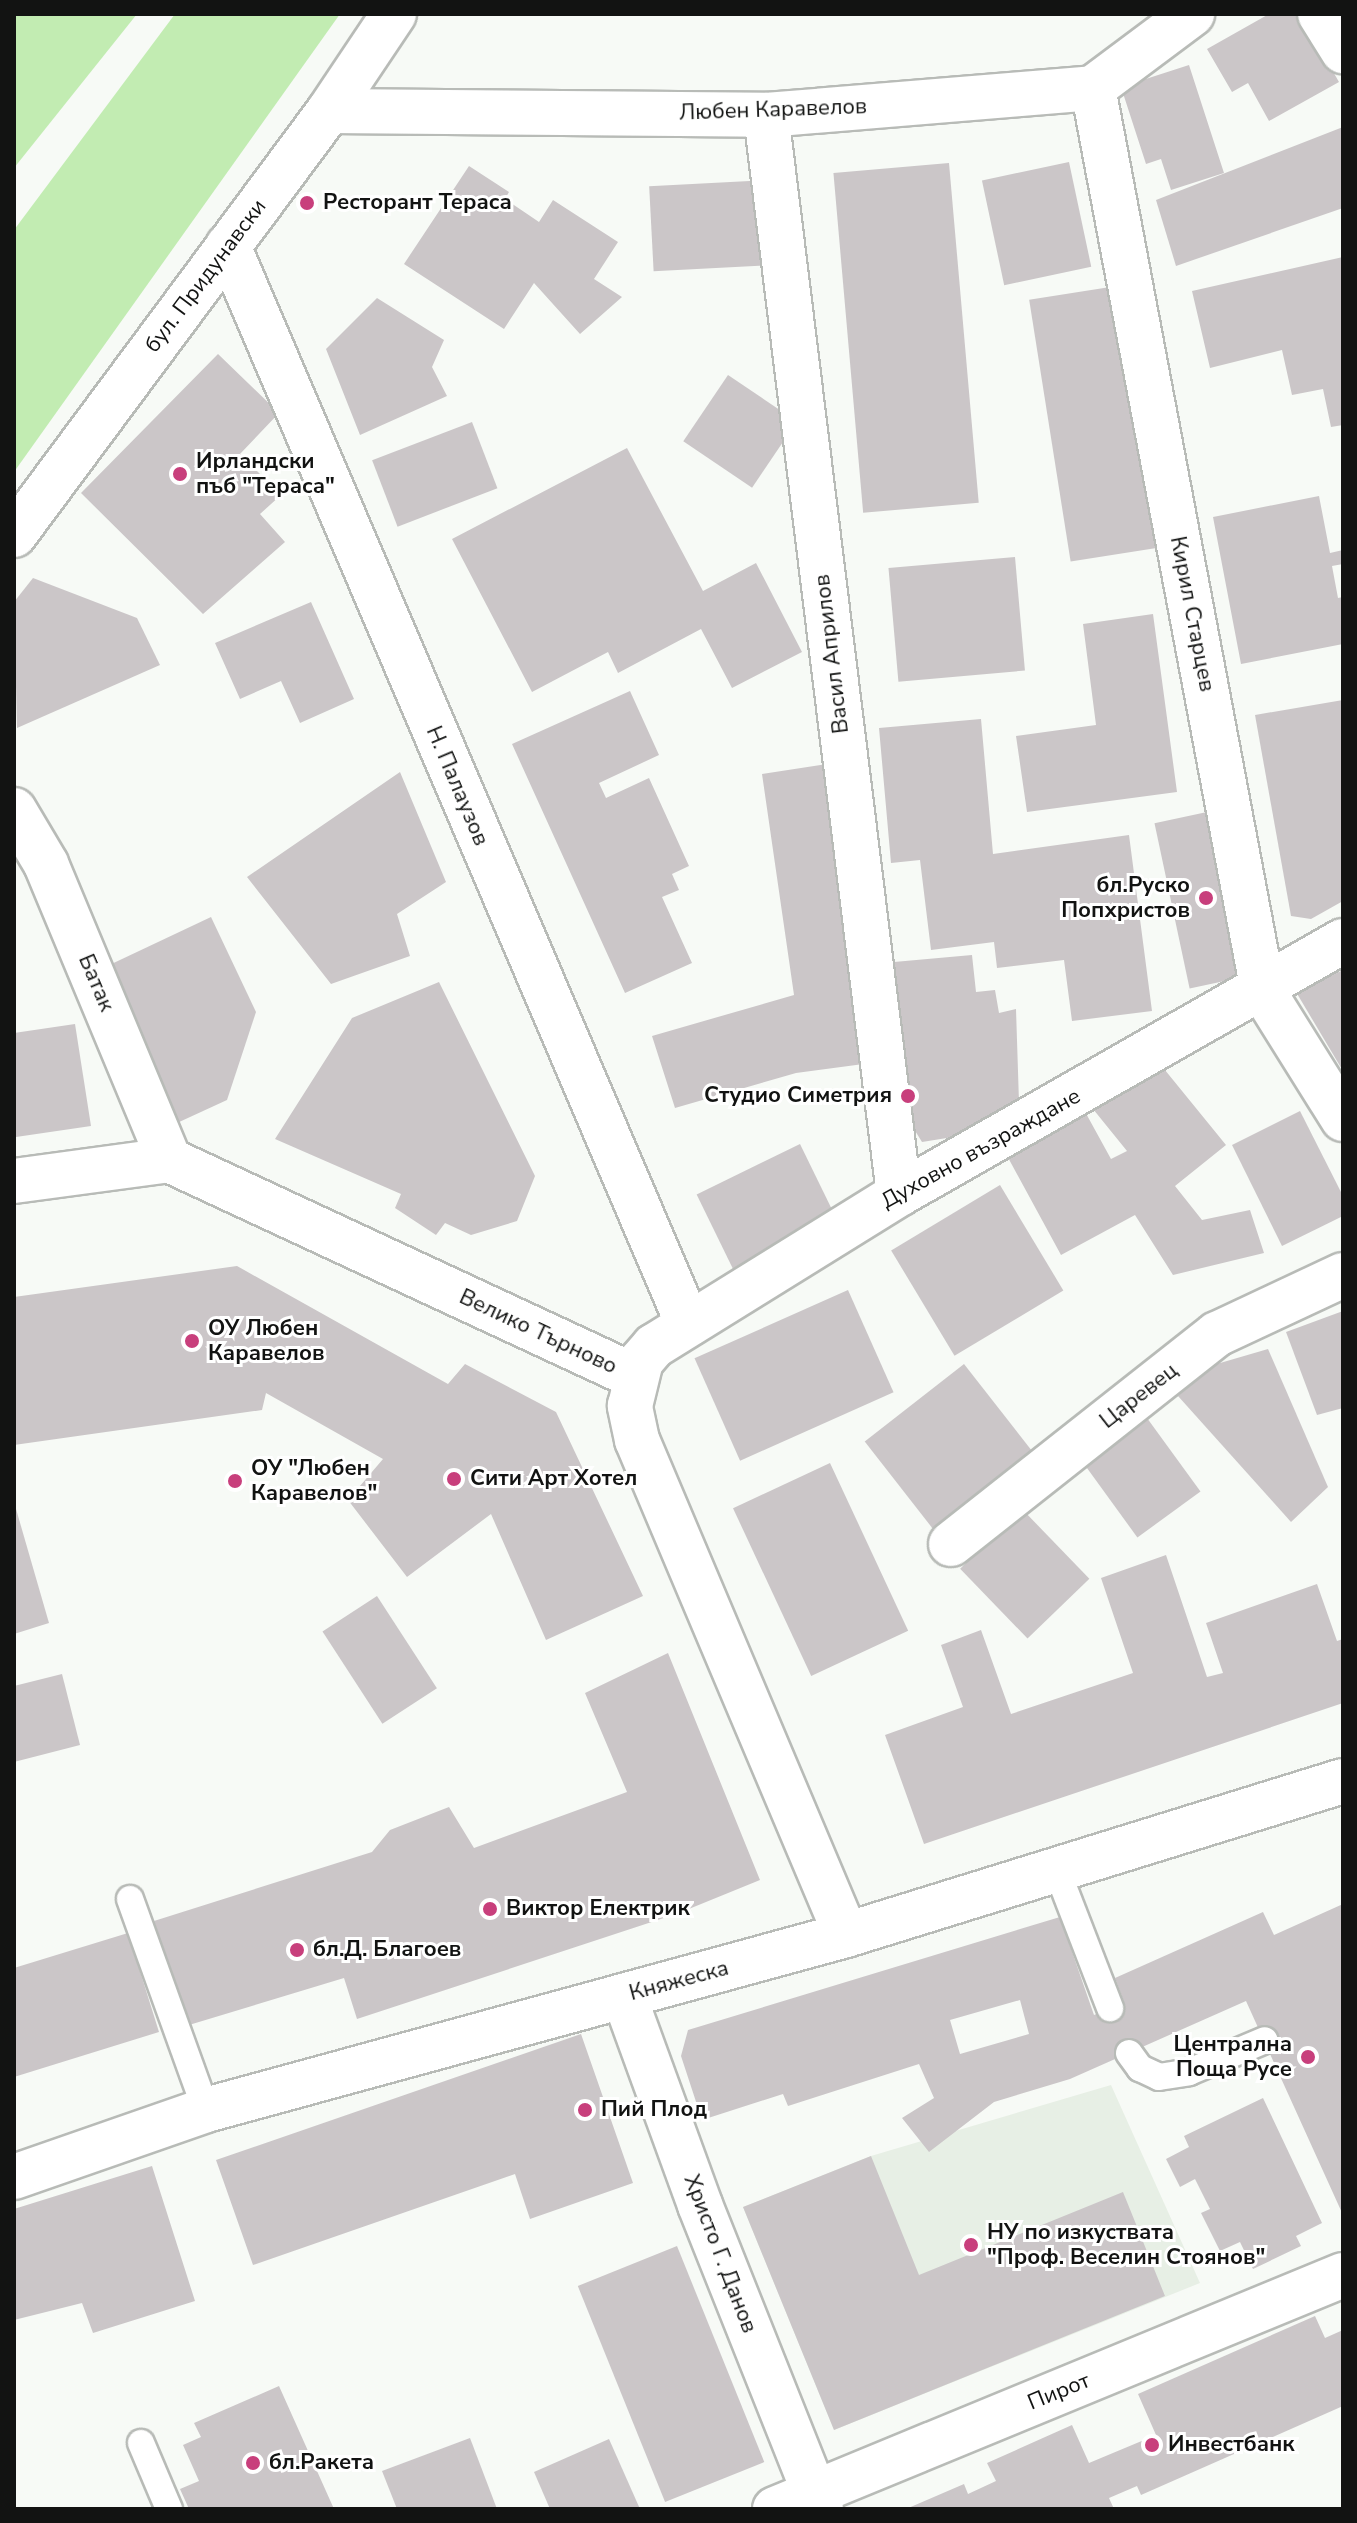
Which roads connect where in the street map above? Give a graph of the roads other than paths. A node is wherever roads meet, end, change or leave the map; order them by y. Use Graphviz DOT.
graph roads {
  1 [pos="394,14"];
  2 [pos="1192,14"];
  3 [pos="1320,14"];
  4 [pos="1343,51"];
  5 [pos="1093,88"];
  6 [pos="329,111"];
  7 [pos="766,115"];
  8 [pos="228,246"];
  9 [pos="14,535"];
  10 [pos="14,810"];
  11 [pos="1343,941"];
  12 [pos="1263,991"];
  13 [pos="1343,1119"];
  14 [pos="169,1160"];
  15 [pos="14,1181"];
  16 [pos="899,1194"];
  17 [pos="1343,1275"];
  18 [pos="688,1324"];
  19 [pos="634,1376"];
  20 [pos="951,1544"];
  21 [pos="1343,1781"];
  22 [pos="1058,1873"];
  23 [pos="130,1899"];
  24 [pos="846,1935"];
  25 [pos="624,1996"];
  26 [pos="1110,2008"];
  27 [pos="1265,2040"];
  28 [pos="1129,2053"];
  29 [pos="206,2110"];
  30 [pos="14,2177"];
  31 [pos="1343,2275"];
  32 [pos="141,2443"];
  33 [pos="803,2503"];
  34 [pos="169,2509"];
  1 -- 6 [label="street, бул. Придунавски"];
  2 -- 5 [label="street"];
  3 -- 4 [label="street"];
  5 -- 7 [label="street, Любен Каравелов"];
  5 -- 12 [label="street, Кирил Старцев"];
  6 -- 7 [label="street, Любен Каравелов"];
  6 -- 8 [label="street, бул. Придунавски"];
  7 -- 16 [label="street, Васил Априлов"];
  8 -- 9 [label="street, бул. Придунавски"];
  8 -- 18 [label="street, Н. Палаузов"];
  10 -- 14 [label="street, Батак"];
  11 -- 12 [label="street, Духовно възраждане"];
  12 -- 13 [label="street, Кирил Старцев"];
  12 -- 16 [label="street, Духовно възраждане"];
  14 -- 15 [label="street"];
  14 -- 19 [label="street, Велико Търново"];
  16 -- 18 [label="street, Духовно възраждане"];
  17 -- 20 [label="street, Царевец"];
  18 -- 19 [label="street, Духовно възраждане"];
  19 -- 24 [label="street, Велико Търново"];
  21 -- 22 [label="street, Княжеска"];
  22 -- 24 [label="street, Княжеска"];
  22 -- 26 [label="lane"];
  23 -- 29 [label="lane"];
  24 -- 25 [label="street, Княжеска"];
  25 -- 29 [label="street, Княжеска"];
  25 -- 33 [label="street, Христо Г. Данов"];
  27 -- 28 [label="lane"];
  29 -- 30 [label="street, Княжеска"];
  31 -- 33 [label="street, Пирот"];
  32 -- 34 [label="lane"];
}
